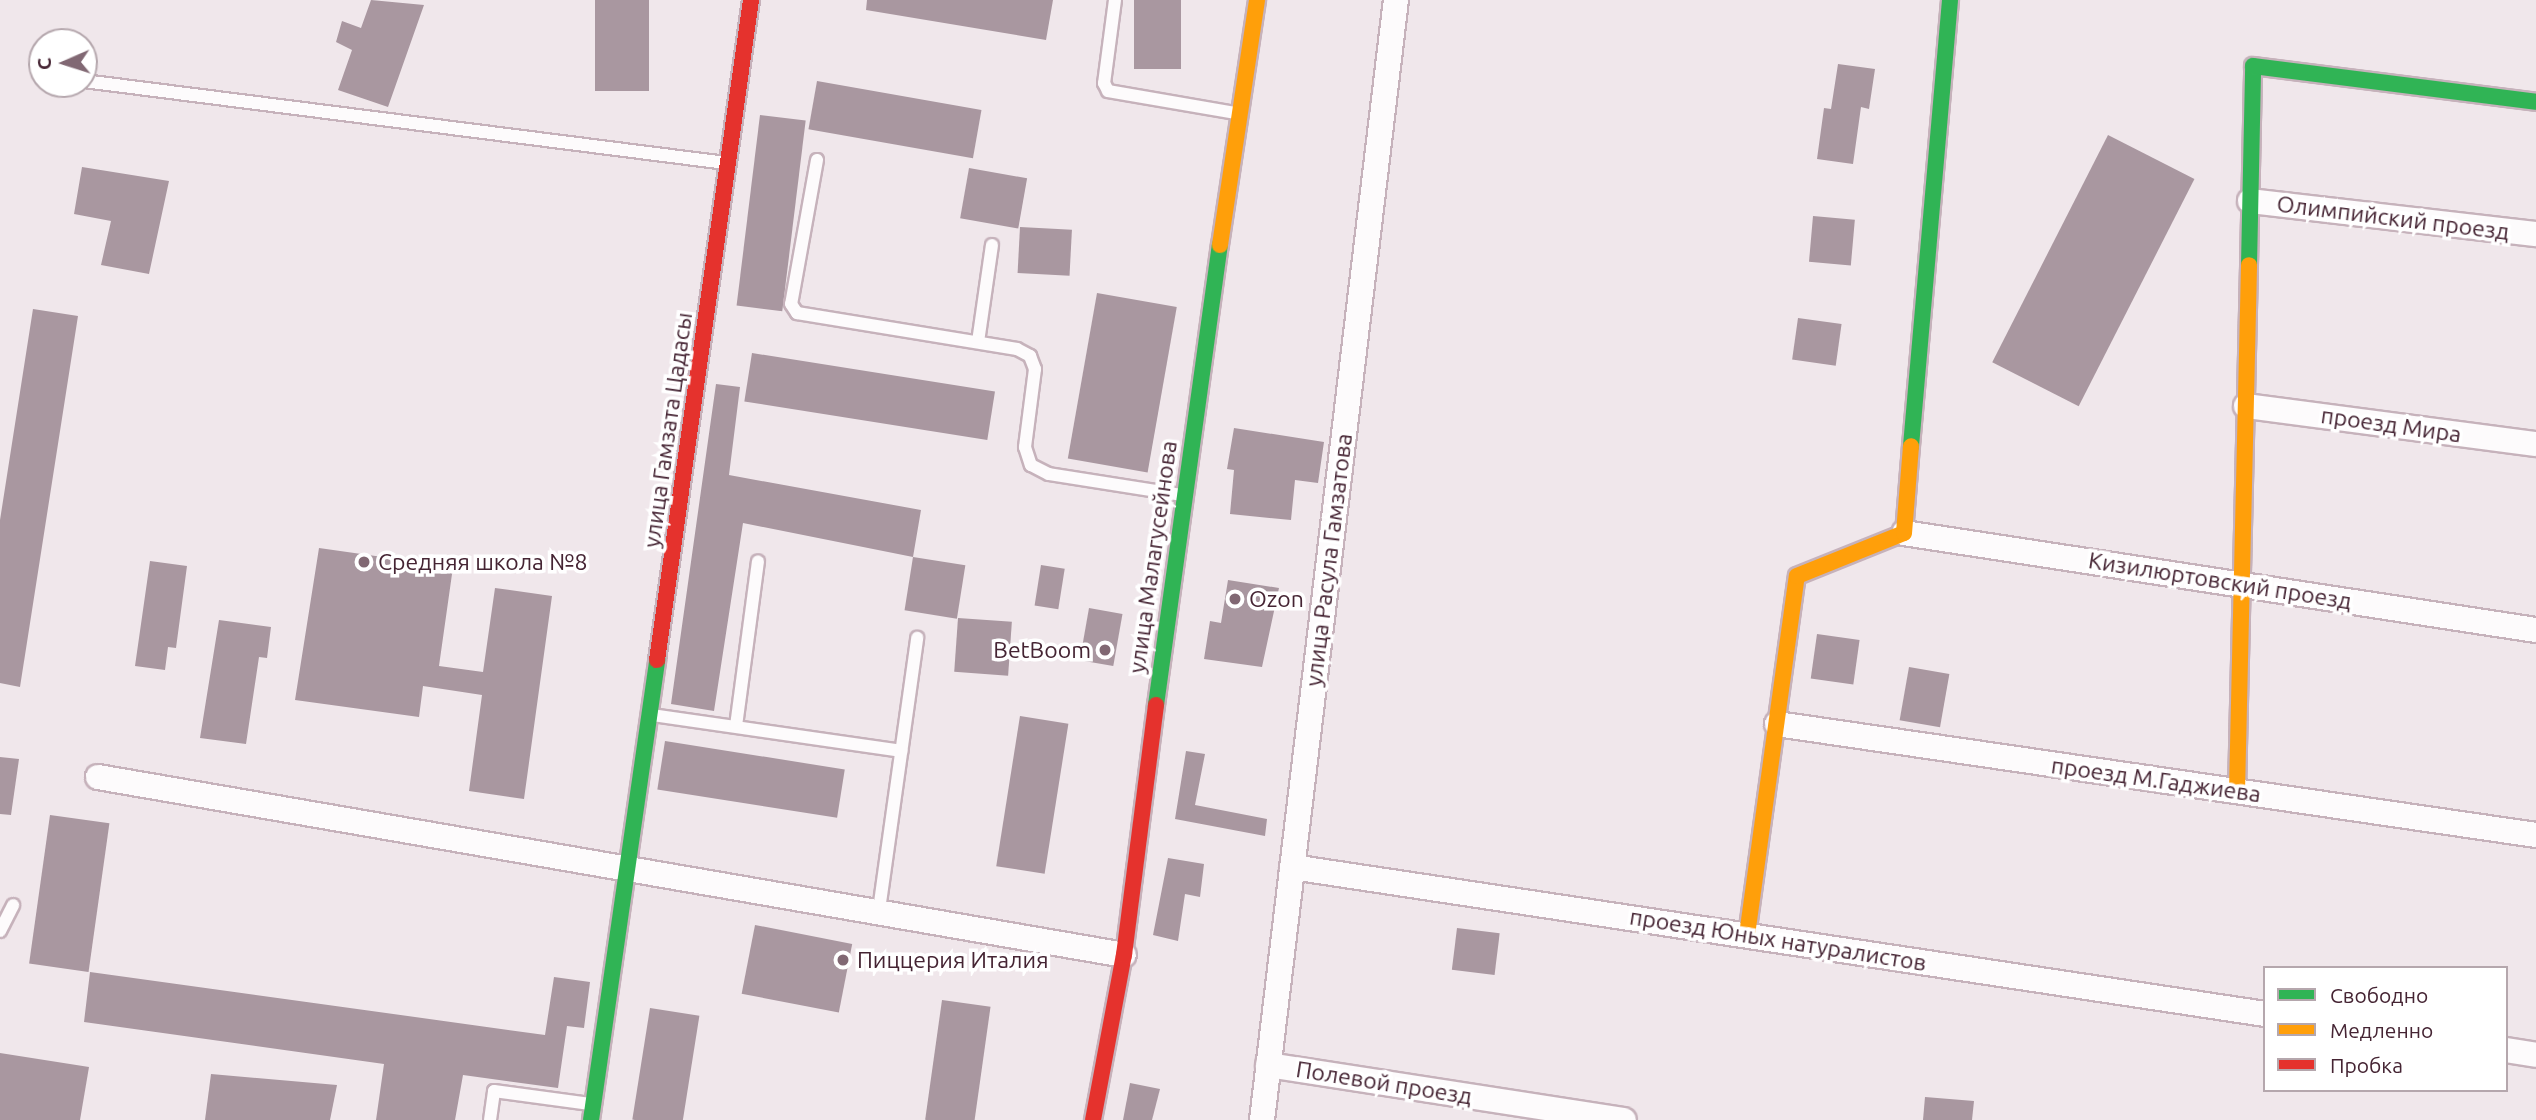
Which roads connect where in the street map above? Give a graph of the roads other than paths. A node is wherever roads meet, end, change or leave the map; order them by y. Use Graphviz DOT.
graph roads {
  1 [pos="751,0"];
  2 [pos="1115,0"];
  3 [pos="1257,0"];
  4 [pos="1396,0"];
  5 [pos="1950,0"];
  6 [pos="98,83"];
  7 [pos="2536,103"];
  8 [pos="1241,114"];
  9 [pos="817,160"];
  10 [pos="730,164"];
  11 [pos="2250,201"];
  12 [pos="2536,234"];
  13 [pos="992,245"];
  14 [pos="978,342"];
  15 [pos="2246,406"];
  16 [pos="2536,444"];
  17 [pos="1183,495"];
  18 [pos="1905,533"];
  19 [pos="758,561"];
  20 [pos="2242,584"];
  21 [pos="2536,630"];
  22 [pos="918,638"];
  23 [pos="649,715"];
  24 [pos="1777,724"];
  25 [pos="736,726"];
  26 [pos="901,751"];
  27 [pos="98,777"];
  28 [pos="2237,792"];
  29 [pos="2536,835"];
  30 [pos="627,866"];
  31 [pos="1292,867"];
  32 [pos="13,905"];
  33 [pos="879,910"];
  34 [pos="0,931"];
  35 [pos="1747,936"];
  36 [pos="1124,955"];
  37 [pos="2263,1014"];
  38 [pos="2508,1050"];
  39 [pos="2536,1055"];
  40 [pos="1268,1065"];
  41 [pos="592,1112"];
  42 [pos="490,1120"];
  43 [pos="1093,1120"];
  44 [pos="1262,1120"];
  45 [pos="1624,1120"];
  1 -- 10 [label="street, улица Гамзата Цадасы"];
  2 -- 8 [label="lane"];
  3 -- 8 [label="street, улица Малагусейнова"];
  4 -- 31 [label="street, улица Расула Гамзатова"];
  5 -- 18 [label="street"];
  6 -- 10 [label="lane"];
  7 -- 11 [label="street"];
  8 -- 17 [label="street, улица Малагусейнова"];
  9 -- 14 [label="lane"];
  10 -- 23 [label="street, улица Гамзата Цадасы"];
  11 -- 12 [label="street, Олимпийский проезд"];
  11 -- 15 [label="street"];
  13 -- 14 [label="lane"];
  14 -- 17 [label="lane"];
  15 -- 16 [label="street, проезд Мира"];
  15 -- 20 [label="street"];
  17 -- 36 [label="street, улица Малагусейнова"];
  18 -- 20 [label="street, Кизилюртовский проезд"];
  18 -- 24 [label="street"];
  19 -- 25 [label="lane"];
  20 -- 21 [label="street, Кизилюртовский проезд"];
  20 -- 28 [label="street"];
  22 -- 26 [label="lane"];
  23 -- 25 [label="lane"];
  23 -- 30 [label="street, улица Гамзата Цадасы"];
  24 -- 28 [label="street, проезд М.Гаджиева"];
  24 -- 35 [label="street"];
  25 -- 26 [label="lane"];
  26 -- 33 [label="lane"];
  27 -- 30 [label="street"];
  28 -- 29 [label="street, проезд М.Гаджиева"];
  30 -- 33 [label="street"];
  30 -- 41 [label="street, улица Гамзата Цадасы"];
  31 -- 35 [label="street, проезд Юных натуралистов"];
  31 -- 40 [label="street, улица Расула Гамзатова"];
  32 -- 34 [label="lane"];
  33 -- 36 [label="street"];
  35 -- 37 [label="street, проезд Юных натуралистов"];
  36 -- 43 [label="street, улица Малагусейнова"];
  38 -- 39 [label="street"];
  40 -- 44 [label="street, улица Расула Гамзатова"];
  40 -- 45 [label="street, Полевой проезд"];
  41 -- 42 [label="lane"];
}
